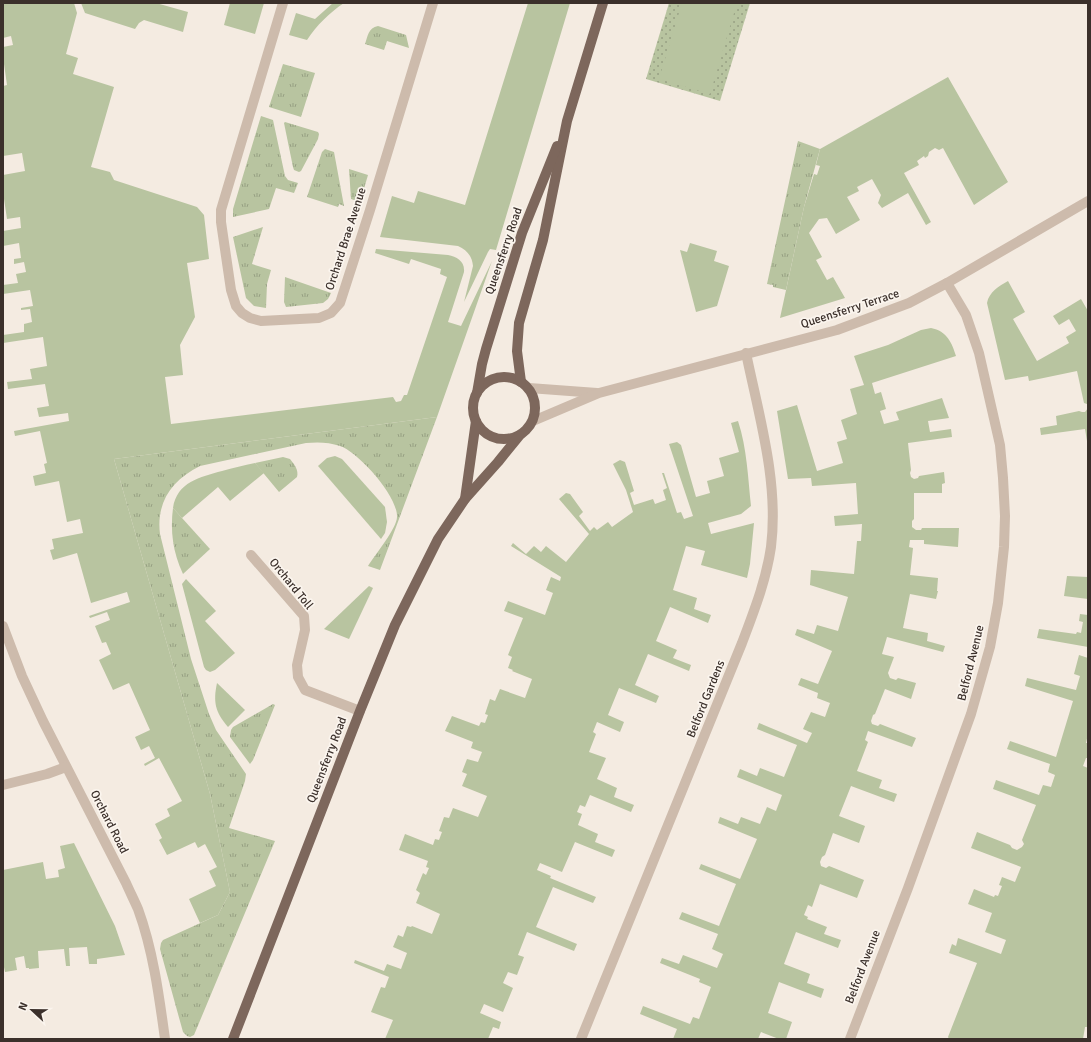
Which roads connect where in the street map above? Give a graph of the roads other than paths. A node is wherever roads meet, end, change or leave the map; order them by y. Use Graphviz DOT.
graph roads {
  1 [pos="283,3"];
  2 [pos="433,3"];
  3 [pos="603,3"];
  4 [pos="567,121"];
  5 [pos="1088,201"];
  6 [pos="947,283"];
  7 [pos="746,353"];
  8 [pos="525,385"];
  9 [pos="477,392"];
  10 [pos="599,393"];
  11 [pos="476,421"];
  12 [pos="533,421"];
  13 [pos="519,436"];
  14 [pos="465,499"];
  15 [pos="251,555"];
  16 [pos="3,626"];
  17 [pos="360,711"];
  18 [pos="66,767"];
  19 [pos="3,785"];
  20 [pos="165,1039"];
  21 [pos="232,1039"];
  22 [pos="581,1039"];
  23 [pos="850,1039"];
  1 -- 2 [label="street, Orchard Brae Avenue"];
  3 -- 4 [label="main road, Queensferry Road"];
  4 -- 8 [label="main road, Queensferry Road"];
  4 -- 9 [label="main road, Queensferry Road"];
  5 -- 6 [label="street, Queensferry Terrace"];
  6 -- 7 [label="street, Queensferry Terrace"];
  6 -- 23 [label="street, Belford Avenue"];
  7 -- 10 [label="street, Queensferry Terrace"];
  7 -- 22 [label="street, Belford Gardens"];
  8 -- 9 [label="main road"];
  8 -- 10 [label="street, Queensferry Terrace"];
  8 -- 12 [label="main road"];
  9 -- 11 [label="main road"];
  10 -- 12 [label="street, Queensferry Terrace"];
  11 -- 13 [label="main road"];
  11 -- 14 [label="main road, Queensferry Road"];
  12 -- 13 [label="main road"];
  13 -- 14 [label="main road, Queensferry Road"];
  14 -- 17 [label="main road, Queensferry Road"];
  15 -- 17 [label="street, Orchard Toll"];
  16 -- 18 [label="street, Orchard Road"];
  17 -- 21 [label="main road, Queensferry Road"];
  18 -- 19 [label="street"];
  18 -- 20 [label="street, Orchard Road"];
}
